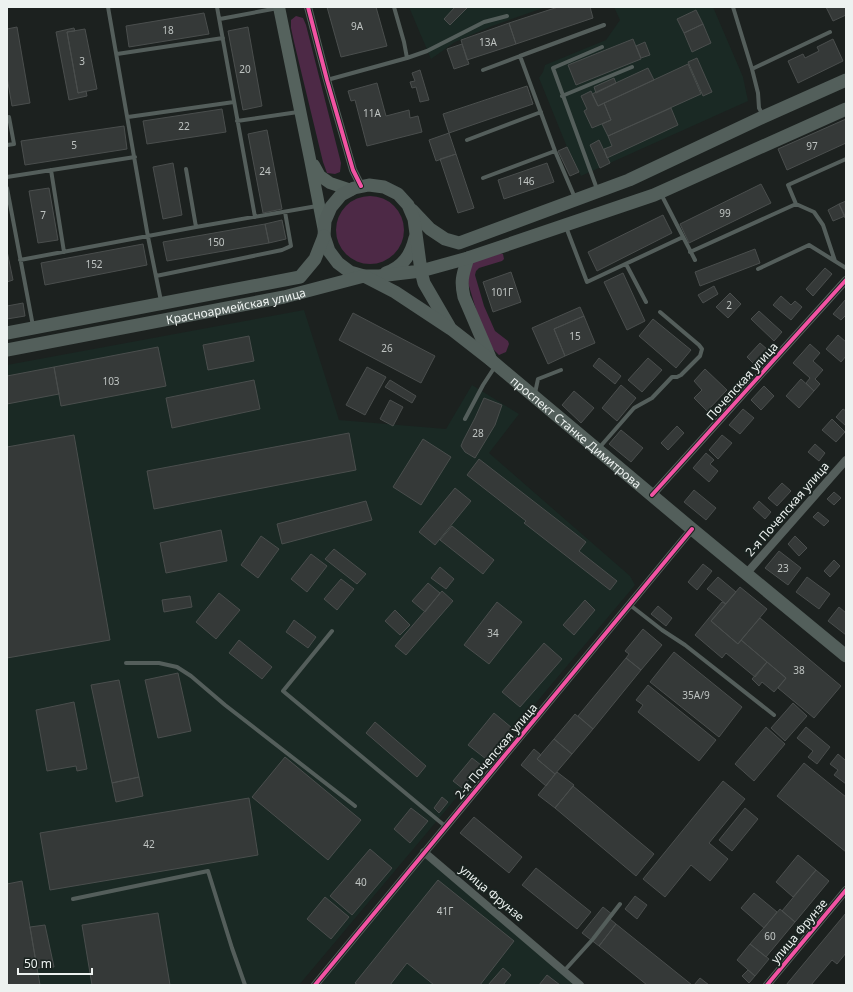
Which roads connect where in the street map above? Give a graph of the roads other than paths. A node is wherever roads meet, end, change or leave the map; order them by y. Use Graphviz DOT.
graph roads {
  1 [pos="108,7"];
  2 [pos="217,7"];
  3 [pos="308,7"];
  4 [pos="394,7"];
  5 [pos="733,7"];
  6 [pos="279,8"];
  7 [pos="507,16"];
  8 [pos="220,19"];
  9 [pos="604,25"];
  10 [pos="830,32"];
  11 [pos="223,38"];
  12 [pos="602,48"];
  13 [pos="117,54"];
  14 [pos="520,56"];
  15 [pos="407,58"];
  16 [pos="632,67"];
  17 [pos="752,69"];
  18 [pos="483,70"];
  19 [pos="327,80"];
  20 [pos="846,80"];
  21 [pos="562,96"];
  22 [pos="234,102"];
  23 [pos="846,109"];
  24 [pos="301,112"];
  25 [pos="540,112"];
  26 [pos="9,117"];
  27 [pos="128,117"];
  28 [pos="764,117"];
  29 [pos="237,121"];
  30 [pos="467,140"];
  31 [pos="7,145"];
  32 [pos="555,151"];
  33 [pos="135,157"];
  34 [pos="310,159"];
  35 [pos="846,159"];
  36 [pos="186,169"];
  37 [pos="51,170"];
  38 [pos="7,177"];
  39 [pos="483,178"];
  40 [pos="7,188"];
  41 [pos="356,188"];
  42 [pos="598,192"];
  43 [pos="660,192"];
  44 [pos="576,200"];
  45 [pos="796,204"];
  46 [pos="319,206"];
  47 [pos="408,206"];
  48 [pos="285,212"];
  49 [pos="255,217"];
  50 [pos="565,225"];
  51 [pos="196,227"];
  52 [pos="416,234"];
  53 [pos="324,236"];
  54 [pos="148,237"];
  55 [pos="683,237"];
  56 [pos="64,252"];
  57 [pos="690,252"];
  58 [pos="468,258"];
  59 [pos="20,260"];
  60 [pos="695,260"];
  61 [pos="835,262"];
  62 [pos="626,264"];
  63 [pos="846,268"];
  64 [pos="758,269"];
  65 [pos="421,271"];
  66 [pos="156,276"];
  67 [pos="364,276"];
  68 [pos="379,276"];
  69 [pos="846,280"];
  70 [pos="646,302"];
  71 [pos="162,304"];
  72 [pos="660,312"];
  73 [pos="33,328"];
  74 [pos="451,329"];
  75 [pos="7,333"];
  76 [pos="7,350"];
  77 [pos="494,363"];
  78 [pos="561,370"];
  79 [pos="534,397"];
  80 [pos="465,419"];
  81 [pos="597,450"];
  82 [pos="846,460"];
  83 [pos="652,495"];
  84 [pos="692,529"];
  85 [pos="746,574"];
  86 [pos="629,604"];
  87 [pos="332,631"];
  88 [pos="846,656"];
  89 [pos="126,662"];
  90 [pos="774,715"];
  91 [pos="355,806"];
  92 [pos="445,826"];
  93 [pos="424,852"];
  94 [pos="846,890"];
  95 [pos="73,899"];
  96 [pos="620,904"];
  97 [pos="564,971"];
  98 [pos="245,985"];
  99 [pos="315,985"];
  100 [pos="580,985"];
  101 [pos="767,985"];
  1 -- 13 [label="lane"];
  2 -- 8 [label="lane"];
  3 -- 19 [label="street"];
  4 -- 15 [label="lane"];
  5 -- 17 [label="lane"];
  6 -- 8 [label="lane"];
  6 -- 24 [label="main road"];
  7 -- 15 [label="lane"];
  8 -- 11 [label="lane"];
  9 -- 14 [label="lane"];
  10 -- 17 [label="lane"];
  11 -- 13 [label="lane"];
  11 -- 22 [label="lane"];
  12 -- 21 [label="lane"];
  13 -- 27 [label="lane"];
  14 -- 18 [label="lane"];
  14 -- 25 [label="lane"];
  15 -- 19 [label="lane"];
  16 -- 21 [label="lane"];
  17 -- 28 [label="lane"];
  19 -- 41 [label="street"];
  20 -- 28 [label="main road"];
  21 -- 42 [label="lane"];
  22 -- 27 [label="lane"];
  22 -- 29 [label="lane"];
  23 -- 43 [label="main road"];
  24 -- 29 [label="lane"];
  24 -- 34 [label="main road"];
  25 -- 30 [label="lane"];
  25 -- 32 [label="lane"];
  26 -- 31 [label="lane"];
  27 -- 33 [label="lane"];
  28 -- 42 [label="main road"];
  29 -- 49 [label="lane"];
  32 -- 39 [label="lane"];
  32 -- 44 [label="lane"];
  33 -- 37 [label="lane"];
  33 -- 54 [label="lane"];
  34 -- 41 [label="main road"];
  34 -- 46 [label="main road"];
  35 -- 45 [label="lane"];
  36 -- 51 [label="lane"];
  37 -- 38 [label="lane"];
  37 -- 56 [label="lane"];
  40 -- 59 [label="lane"];
  41 -- 47 [label="main road"];
  41 -- 53 [label="main road"];
  42 -- 44 [label="main road"];
  43 -- 50 [label="main road"];
  43 -- 55 [label="lane"];
  44 -- 47 [label="main road"];
  45 -- 57 [label="lane"];
  45 -- 61 [label="lane"];
  46 -- 48 [label="lane"];
  46 -- 53 [label="main road"];
  47 -- 52 [label="main road"];
  48 -- 49 [label="lane"];
  48 -- 66 [label="lane"];
  49 -- 51 [label="lane"];
  50 -- 58 [label="main road"];
  50 -- 62 [label="lane"];
  51 -- 54 [label="lane"];
  52 -- 65 [label="main road"];
  52 -- 68 [label="main road"];
  53 -- 67 [label="main road"];
  53 -- 71 [label="main road, Красноармейская улица"];
  54 -- 56 [label="lane"];
  54 -- 66 [label="lane"];
  55 -- 57 [label="lane"];
  55 -- 62 [label="lane"];
  56 -- 59 [label="lane"];
  57 -- 60 [label="lane"];
  58 -- 65 [label="main road"];
  58 -- 77 [label="main road, проспект Станке Димитрова"];
  59 -- 73 [label="lane"];
  61 -- 63 [label="lane"];
  61 -- 64 [label="lane"];
  62 -- 70 [label="lane"];
  65 -- 68 [label="main road"];
  65 -- 74 [label="main road"];
  66 -- 71 [label="lane"];
  67 -- 68 [label="main road"];
  67 -- 74 [label="main road"];
  67 -- 76 [label="main road, Красноармейская улица"];
  69 -- 83 [label="street, Почепская улица"];
  71 -- 73 [label="main road, Красноармейская улица"];
  72 -- 81 [label="lane"];
  73 -- 75 [label="main road, Красноармейская улица"];
  74 -- 77 [label="main road, проспект Станке Димитрова"];
  77 -- 79 [label="main road, проспект Станке Димитрова"];
  77 -- 80 [label="lane"];
  78 -- 79 [label="lane"];
  79 -- 81 [label="main road, проспект Станке Димитрова"];
  81 -- 83 [label="main road, проспект Станке Димитрова"];
  82 -- 85 [label="street, 2-я Почепская улица"];
  83 -- 84 [label="main road, проспект Станке Димитрова"];
  84 -- 85 [label="main road, проспект Станке Димитрова"];
  84 -- 86 [label="street, 2-я Почепская улица"];
  85 -- 88 [label="main road, проспект Станке Димитрова"];
  86 -- 90 [label="lane"];
  86 -- 92 [label="street, 2-я Почепская улица"];
  87 -- 92 [label="lane"];
  89 -- 91 [label="lane"];
  92 -- 93 [label="street, 2-я Почепская улица"];
  93 -- 97 [label="street, улица Фрунзе"];
  93 -- 99 [label="street, 2-я Почепская улица"];
  94 -- 101 [label="street, улица Фрунзе"];
  95 -- 98 [label="lane"];
  96 -- 97 [label="lane"];
  97 -- 100 [label="street, улица Фрунзе"];
}
